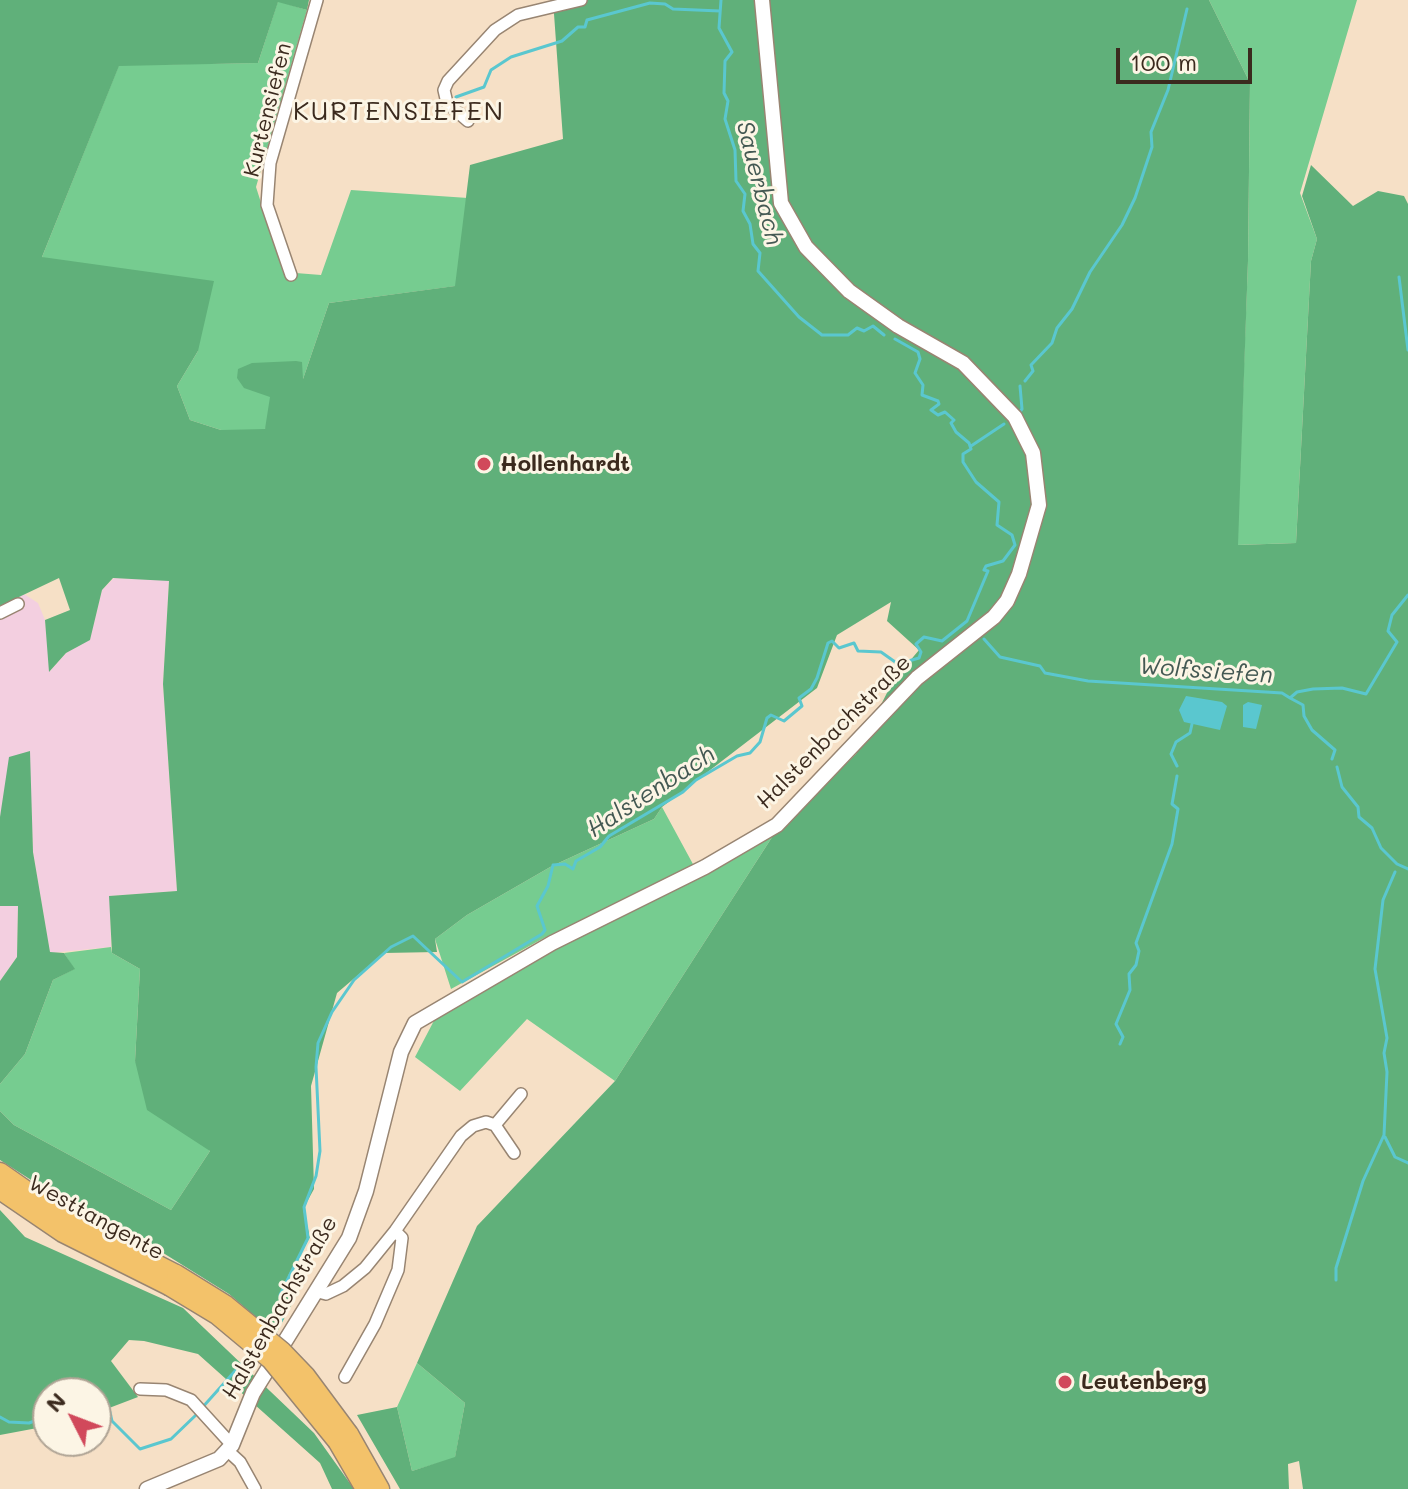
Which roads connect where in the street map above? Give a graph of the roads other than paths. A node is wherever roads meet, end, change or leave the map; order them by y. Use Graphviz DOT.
graph roads {
  1 [pos="317,0"];
  2 [pos="581,0"];
  3 [pos="762,0"];
  4 [pos="468,121"];
  5 [pos="291,275"];
  6 [pos="18,604"];
  7 [pos="0,613"];
  8 [pos="521,1094"];
  9 [pos="495,1125"];
  10 [pos="514,1153"];
  11 [pos="0,1172"];
  12 [pos="0,1190"];
  13 [pos="395,1231"];
  14 [pos="172,1280"];
  15 [pos="318,1292"];
  16 [pos="345,1377"];
  17 [pos="140,1389"];
  18 [pos="343,1437"];
  19 [pos="230,1448"];
  20 [pos="147,1489"];
  21 [pos="255,1489"];
  22 [pos="365,1489"];
  23 [pos="380,1489"];
  1 -- 5 [label="street, Kurtensiefen"];
  2 -- 4 [label="street"];
  3 -- 15 [label="street, Halstenbachstraße"];
  6 -- 7 [label="street"];
  8 -- 9 [label="street"];
  9 -- 10 [label="street"];
  9 -- 13 [label="street"];
  11 -- 14 [label="highway, Westtangente"];
  12 -- 14 [label="highway, Westtangente"];
  13 -- 15 [label="street"];
  13 -- 16 [label="street"];
  14 -- 18 [label="highway, bridge"];
  15 -- 19 [label="street, Halstenbachstraße"];
  17 -- 19 [label="street"];
  18 -- 22 [label="highway"];
  18 -- 23 [label="highway"];
  19 -- 20 [label="street"];
  19 -- 21 [label="street"];
}
